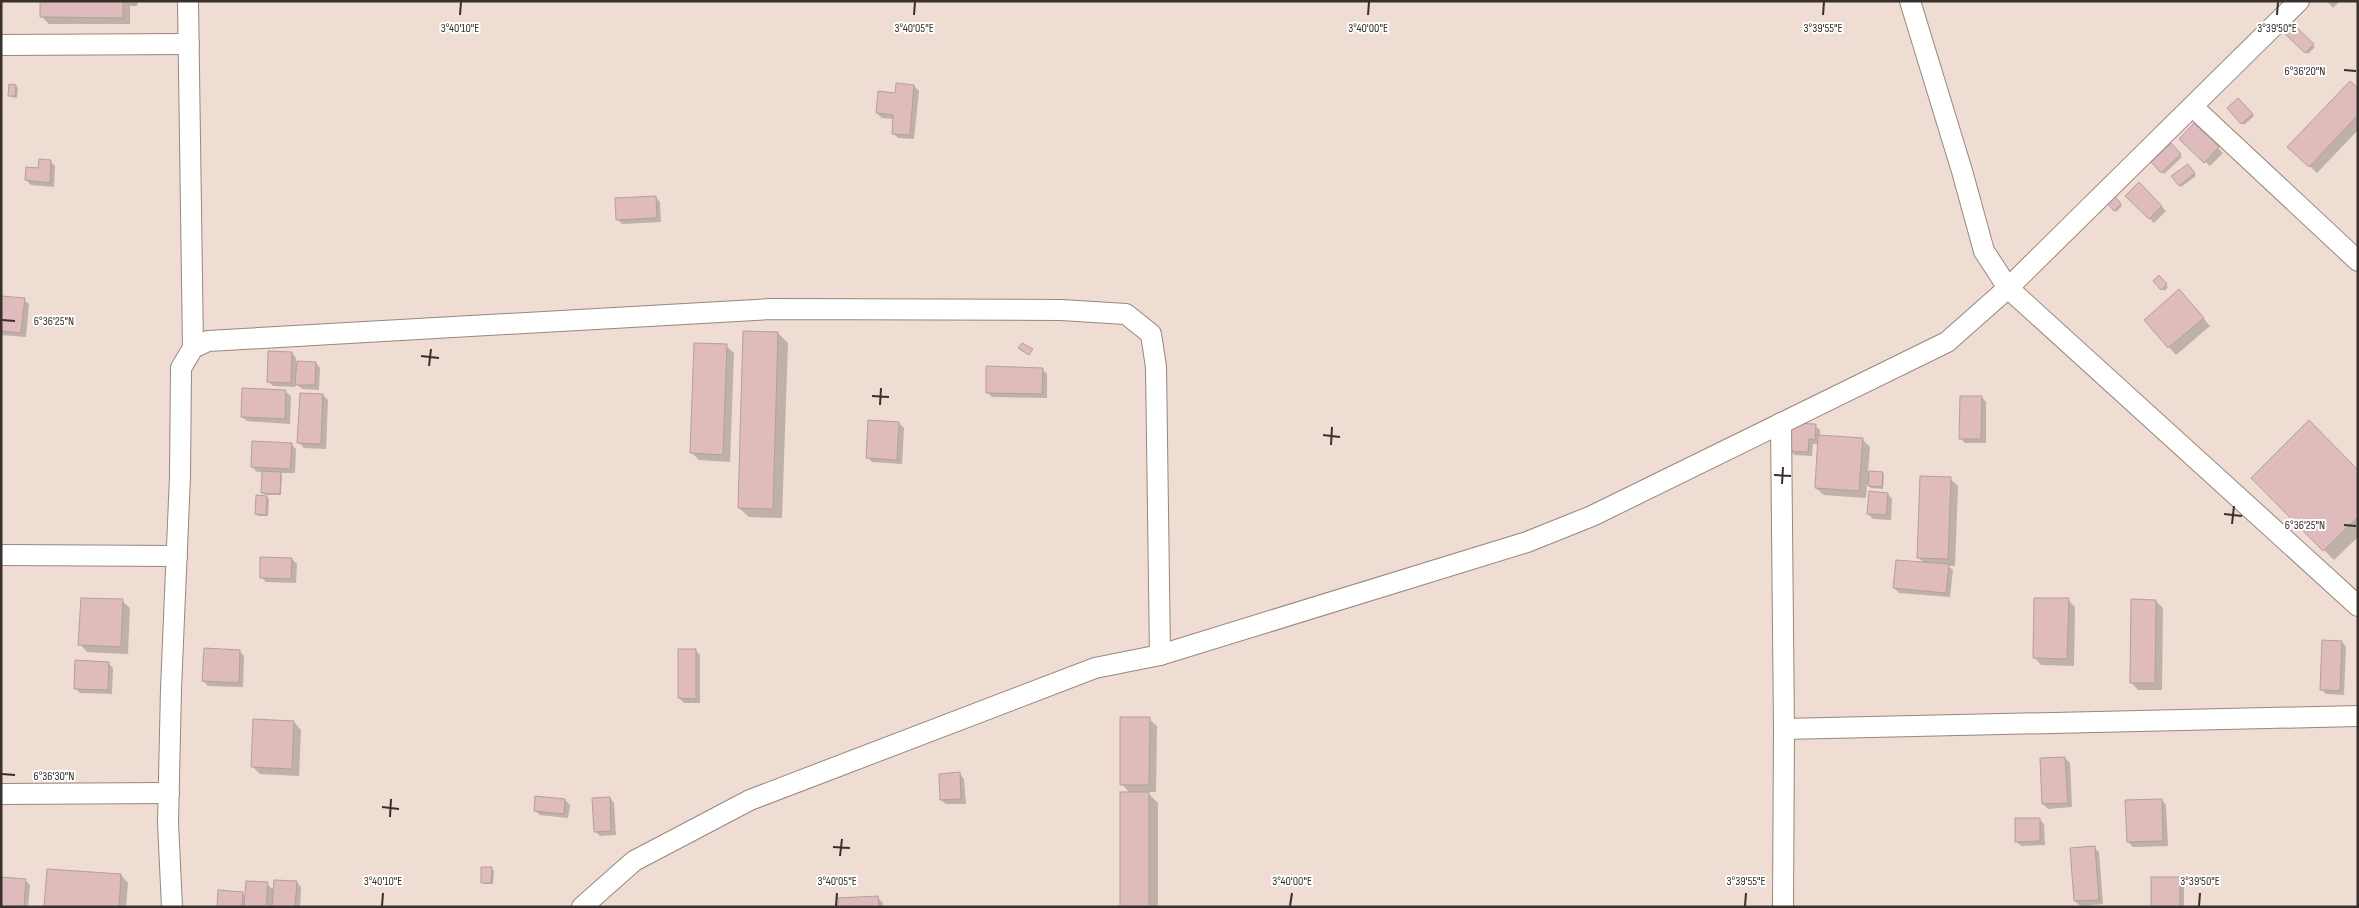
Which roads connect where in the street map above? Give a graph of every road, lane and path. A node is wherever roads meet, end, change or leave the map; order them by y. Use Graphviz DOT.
graph roads {
  1 [pos="188,1"];
  2 [pos="1910,1"];
  3 [pos="2298,1"];
  4 [pos="189,44"];
  5 [pos="1,45"];
  6 [pos="2193,107"];
  7 [pos="2358,261"];
  8 [pos="2008,288"];
  9 [pos="193,348"];
  10 [pos="1781,423"];
  11 [pos="1,555"];
  12 [pos="177,556"];
  13 [pos="2358,606"];
  14 [pos="1160,654"];
  15 [pos="2358,716"];
  16 [pos="1784,729"];
  17 [pos="169,793"];
  18 [pos="1,794"];
  19 [pos="172,907"];
  20 [pos="582,907"];
  21 [pos="1783,907"];
  1 -- 4 [label="street"];
  2 -- 8 [label="street"];
  3 -- 6 [label="street"];
  4 -- 5 [label="street"];
  4 -- 9 [label="street"];
  6 -- 7 [label="street"];
  6 -- 8 [label="street"];
  8 -- 10 [label="street"];
  8 -- 13 [label="street"];
  9 -- 12 [label="street"];
  9 -- 14 [label="street"];
  10 -- 14 [label="street"];
  10 -- 16 [label="street"];
  11 -- 12 [label="street"];
  12 -- 17 [label="street"];
  14 -- 20 [label="street"];
  15 -- 16 [label="street"];
  16 -- 21 [label="street"];
  17 -- 18 [label="street"];
  17 -- 19 [label="street"];
}
